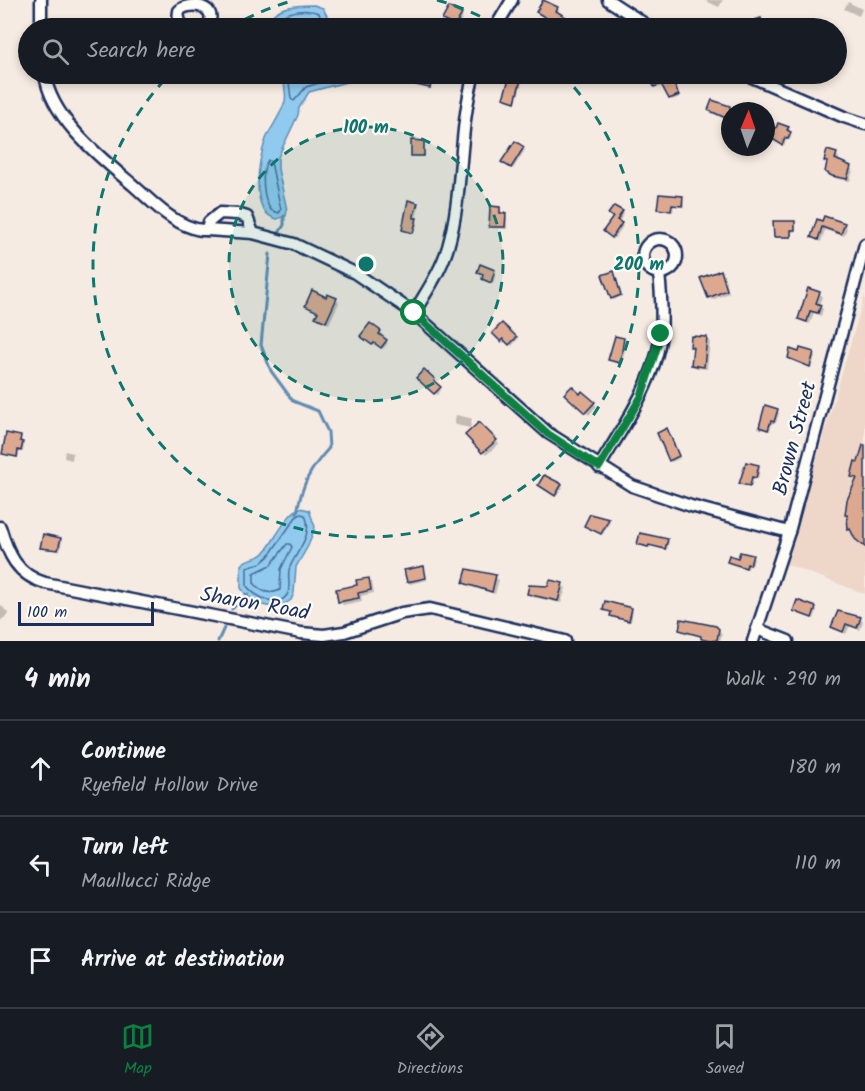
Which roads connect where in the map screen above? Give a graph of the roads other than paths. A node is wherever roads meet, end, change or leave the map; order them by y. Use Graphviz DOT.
graph roads {
  1 [pos="41,0"];
  2 [pos="512,0"];
  3 [pos="608,0"];
  4 [pos="189,1"];
  5 [pos="41,18"];
  6 [pos="179,18"];
  7 [pos="211,18"];
  8 [pos="501,18"];
  9 [pos="636,18"];
  10 [pos="47,84"];
  11 [pos="471,84"];
  12 [pos="768,84"];
  13 [pos="865,124"];
  14 [pos="207,230"];
  15 [pos="253,233"];
  16 [pos="865,244"];
  17 [pos="658,273"];
  18 [pos="414,313"];
  19 [pos="599,467"];
  20 [pos="0,527"];
  21 [pos="789,532"];
  22 [pos="757,628"];
  23 [pos="343,636"];
  24 [pos="566,641"];
  25 [pos="753,641"];
  26 [pos="788,641"];
  1 -- 5 [label="street"];
  2 -- 8 [label="street"];
  3 -- 9 [label="street"];
  4 -- 6 [label="street"];
  4 -- 7 [label="street"];
  10 -- 14 [label="street"];
  11 -- 18 [label="street"];
  12 -- 13 [label="street"];
  14 -- 15 [label="street"];
  14 -- 15 [label="street"];
  15 -- 18 [label="street"];
  16 -- 21 [label="street, Brown Street"];
  17 -- 19 [label="street"];
  18 -- 19 [label="street"];
  19 -- 21 [label="street"];
  20 -- 23 [label="street, Sharon Road"];
  21 -- 22 [label="street, Brown Street"];
  22 -- 25 [label="street, Brown Street"];
  22 -- 26 [label="street"];
  23 -- 24 [label="street, Sharon Road"];
}
